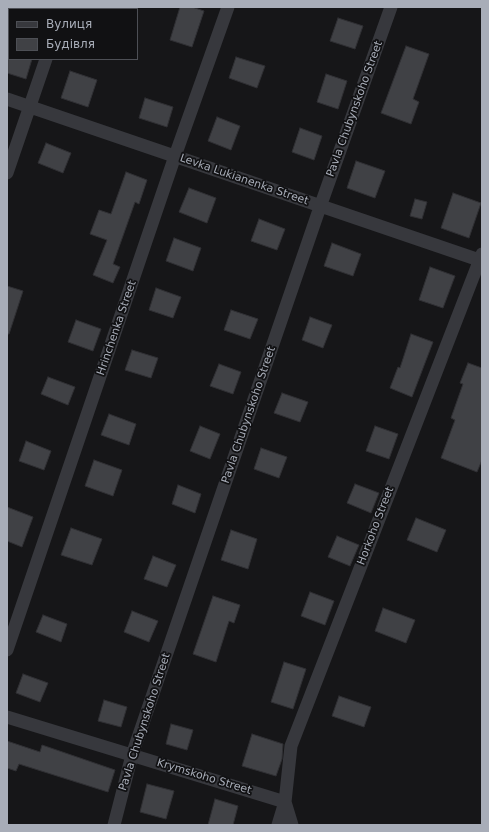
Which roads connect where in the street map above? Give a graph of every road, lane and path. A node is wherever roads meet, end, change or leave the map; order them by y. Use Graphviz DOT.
graph roads {
  1 [pos="228,7"];
  2 [pos="391,7"];
  3 [pos="46,60"];
  4 [pos="7,99"];
  5 [pos="30,107"];
  6 [pos="175,156"];
  7 [pos="7,173"];
  8 [pos="320,207"];
  9 [pos="481,258"];
  10 [pos="7,650"];
  11 [pos="7,717"];
  12 [pos="132,755"];
  13 [pos="286,802"];
  14 [pos="114,825"];
  15 [pos="278,825"];
  16 [pos="292,825"];
  1 -- 6 [label="street, Hrinchenka Street"];
  2 -- 8 [label="street, Pavla Chubynskoho Street"];
  3 -- 5 [label="street"];
  4 -- 5 [label="street, Levka Lukianenka Street"];
  5 -- 6 [label="street, Levka Lukianenka Street"];
  5 -- 7 [label="street"];
  6 -- 8 [label="street, Levka Lukianenka Street"];
  6 -- 10 [label="street, Hrinchenka Street"];
  8 -- 9 [label="street, Levka Lukianenka Street"];
  8 -- 12 [label="street, Pavla Chubynskoho Street"];
  9 -- 13 [label="street, Horkoho Street"];
  11 -- 12 [label="street, Krymskoho Street"];
  12 -- 13 [label="street, Krymskoho Street"];
  12 -- 14 [label="street, Pavla Chubynskoho Street"];
  13 -- 15 [label="street"];
  13 -- 16 [label="street"];
}
